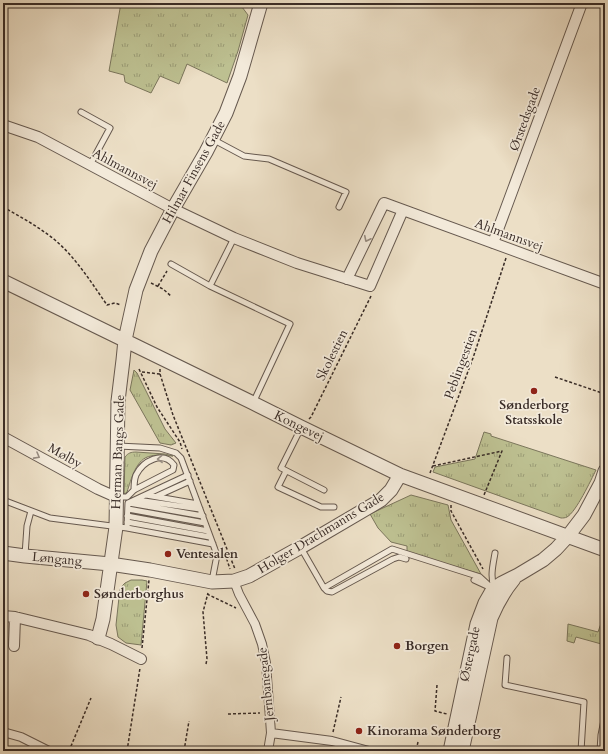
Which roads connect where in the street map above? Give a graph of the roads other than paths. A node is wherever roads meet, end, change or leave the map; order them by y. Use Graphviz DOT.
graph roads {
  1 [pos="261,3"];
  2 [pos="582,3"];
  3 [pos="81,112"];
  4 [pos="3,125"];
  5 [pos="213,140"];
  6 [pos="90,165"];
  7 [pos="339,207"];
  8 [pos="174,209"];
  9 [pos="403,210"];
  10 [pos="234,238"];
  11 [pos="493,243"];
  12 [pos="170,264"];
  13 [pos="347,279"];
  14 [pos="3,281"];
  15 [pos="605,284"];
  16 [pos="210,286"];
  17 [pos="125,340"];
  18 [pos="253,403"];
  19 [pos="301,428"];
  20 [pos="3,437"];
  21 [pos="117,446"];
  22 [pos="286,471"];
  23 [pos="605,471"];
  24 [pos="188,475"];
  25 [pos="400,475"];
  26 [pos="190,481"];
  27 [pos="134,490"];
  28 [pos="324,490"];
  29 [pos="145,495"];
  30 [pos="116,497"];
  31 [pos="156,497"];
  32 [pos="136,499"];
  33 [pos="3,500"];
  34 [pos="128,503"];
  35 [pos="198,504"];
  36 [pos="334,507"];
  37 [pos="128,509"];
  38 [pos="200,510"];
  39 [pos="31,511"];
  40 [pos="128,516"];
  41 [pos="203,516"];
  42 [pos="205,523"];
  43 [pos="123,526"];
  44 [pos="208,531"];
  45 [pos="568,536"];
  46 [pos="210,537"];
  47 [pos="213,544"];
  48 [pos="300,547"];
  49 [pos="605,550"];
  50 [pos="3,553"];
  51 [pos="495,553"];
  52 [pos="24,556"];
  53 [pos="406,559"];
  54 [pos="110,564"];
  55 [pos="474,580"];
  56 [pos="234,581"];
  57 [pos="210,588"];
  58 [pos="324,588"];
  59 [pos="493,601"];
  60 [pos="3,616"];
  61 [pos="15,618"];
  62 [pos="98,638"];
  63 [pos="14,646"];
  64 [pos="507,658"];
  65 [pos="141,659"];
  66 [pos="469,686"];
  67 [pos="605,715"];
  68 [pos="3,732"];
  69 [pos="271,733"];
  70 [pos="49,751"];
  71 [pos="268,751"];
  72 [pos="369,751"];
  73 [pos="450,751"];
  74 [pos="462,751"];
  75 [pos="581,751"];
  76 [pos="600,751"];
  1 -- 5 [label="street, Hilmar Finsens Gade"];
  2 -- 11 [label="street, Ørstedsgade"];
  3 -- 6 [label="lane"];
  4 -- 6 [label="street, Ahlmannsvej"];
  5 -- 7 [label="lane"];
  5 -- 8 [label="street, Hilmar Finsens Gade"];
  6 -- 8 [label="street, Ahlmannsvej"];
  8 -- 10 [label="street, Ahlmannsvej"];
  8 -- 17 [label="street, Hilmar Finsens Gade"];
  9 -- 11 [label="street, Ahlmannsvej"];
  9 -- 13 [label="street, Ahlmannsvej, one-way"];
  9 -- 13 [label="street, Ahlmannsvej"];
  10 -- 13 [label="street, Ahlmannsvej"];
  10 -- 16 [label="lane"];
  11 -- 15 [label="street, Ahlmannsvej"];
  12 -- 16 [label="lane"];
  14 -- 17 [label="street, Kongevej"];
  16 -- 18 [label="lane"];
  17 -- 18 [label="street, Kongevej"];
  17 -- 21 [label="street, Herman Bangs Gade"];
  18 -- 19 [label="street, Kongevej"];
  19 -- 22 [label="lane"];
  19 -- 25 [label="street, Kongevej"];
  20 -- 30 [label="street, Mølby, one-way"];
  21 -- 24 [label="lane"];
  21 -- 30 [label="street, Herman Bangs Gade"];
  22 -- 28 [label="lane"];
  22 -- 36 [label="lane"];
  23 -- 45 [label="street"];
  24 -- 26 [label="lane"];
  24 -- 29 [label="lane"];
  25 -- 45 [label="street, Kongevej"];
  25 -- 48 [label="street, Holger Drachmanns Gade"];
  26 -- 31 [label="lane"];
  26 -- 35 [label="lane"];
  27 -- 27 [label="lane, one-way"];
  27 -- 30 [label="lane"];
  29 -- 31 [label="lane"];
  29 -- 32 [label="lane"];
  30 -- 43 [label="street, Herman Bangs Gade"];
  31 -- 35 [label="lane"];
  32 -- 34 [label="lane"];
  32 -- 38 [label="lane"];
  33 -- 39 [label="lane"];
  34 -- 37 [label="lane"];
  34 -- 41 [label="lane"];
  35 -- 38 [label="lane"];
  37 -- 40 [label="lane"];
  37 -- 42 [label="lane"];
  38 -- 41 [label="lane"];
  39 -- 43 [label="lane"];
  39 -- 52 [label="lane"];
  40 -- 43 [label="lane"];
  40 -- 44 [label="lane"];
  41 -- 42 [label="lane"];
  42 -- 44 [label="lane"];
  43 -- 46 [label="lane"];
  43 -- 47 [label="lane"];
  43 -- 54 [label="street, Herman Bangs Gade"];
  44 -- 46 [label="lane"];
  45 -- 49 [label="street, Kongevej"];
  45 -- 59 [label="street"];
  46 -- 47 [label="lane"];
  47 -- 57 [label="lane"];
  48 -- 56 [label="street, Holger Drachmanns Gade"];
  48 -- 58 [label="lane"];
  50 -- 52 [label="street, Løngang"];
  51 -- 59 [label="lane"];
  52 -- 54 [label="street, Løngang"];
  53 -- 58 [label="lane"];
  54 -- 57 [label="street"];
  54 -- 62 [label="street, Herman Bangs Gade"];
  55 -- 59 [label="lane"];
  56 -- 57 [label="street"];
  56 -- 69 [label="street, Jernbanegade"];
  58 -- 59 [label="lane"];
  59 -- 66 [label="lane"];
  59 -- 73 [label="street, Østergade"];
  59 -- 74 [label="street, Østergade"];
  60 -- 61 [label="street"];
  61 -- 62 [label="street"];
  61 -- 63 [label="street"];
  62 -- 65 [label="street"];
  64 -- 75 [label="lane"];
  67 -- 76 [label="lane"];
  68 -- 70 [label="street"];
  69 -- 71 [label="street, Jernbanegade"];
  69 -- 72 [label="street"];
}
